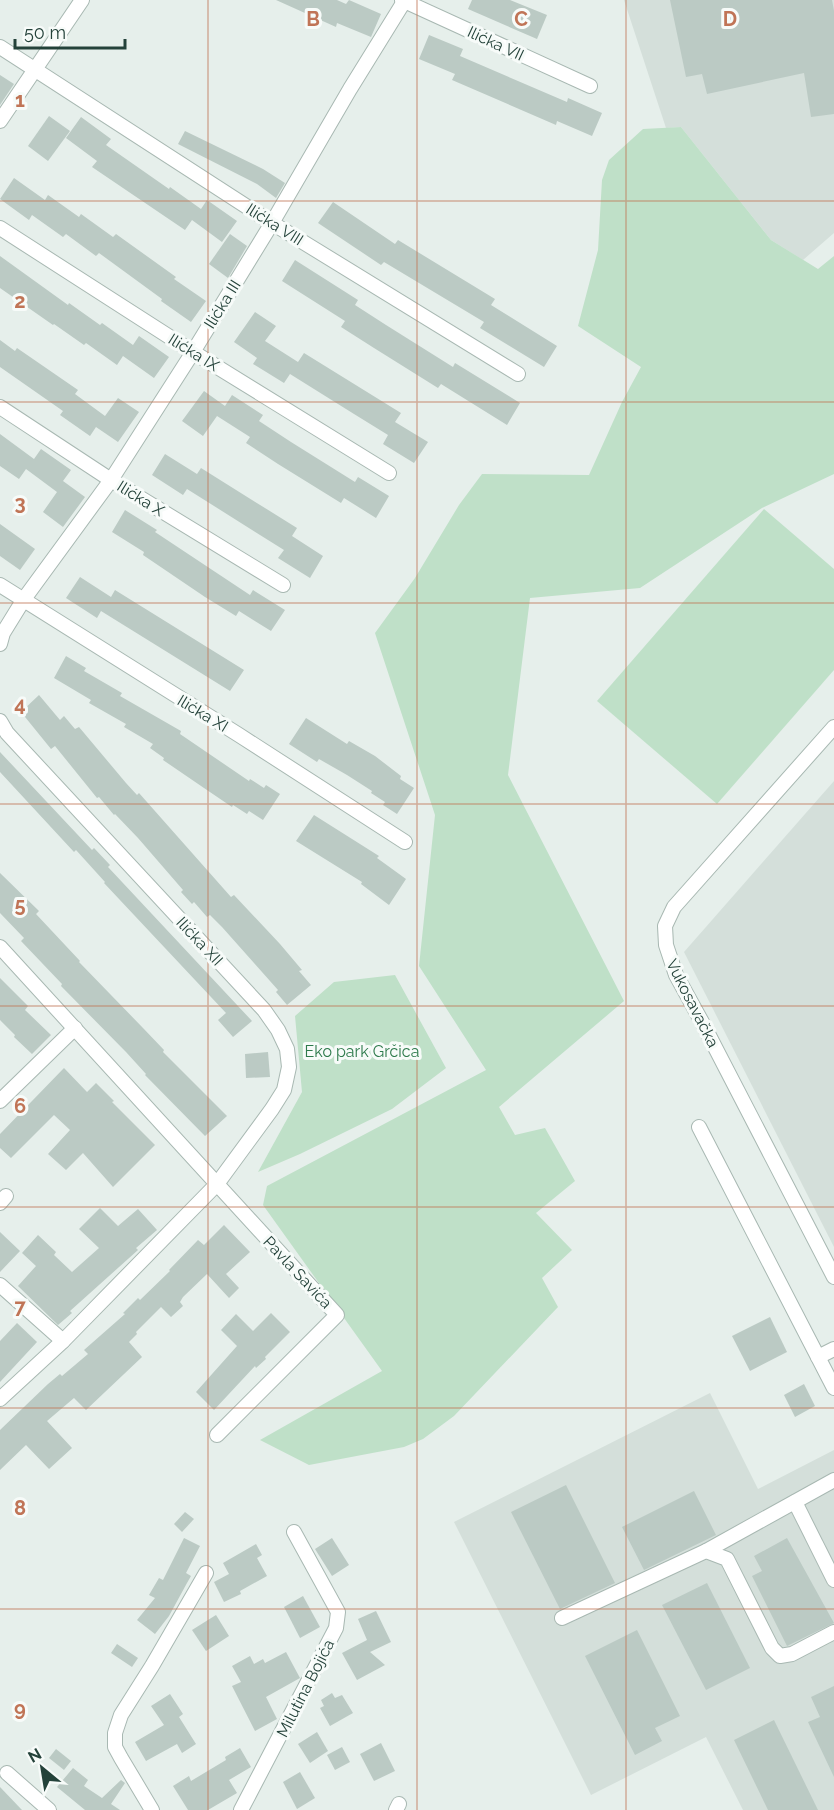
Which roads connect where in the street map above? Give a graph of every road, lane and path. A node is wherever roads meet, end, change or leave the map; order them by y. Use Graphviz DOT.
graph roads {
  1 [pos="82,0"];
  2 [pos="404,0"];
  3 [pos="0,47"];
  4 [pos="35,69"];
  5 [pos="590,86"];
  6 [pos="0,121"];
  7 [pos="272,223"];
  8 [pos="0,228"];
  9 [pos="193,352"];
  10 [pos="518,374"];
  11 [pos="0,407"];
  12 [pos="389,473"];
  13 [pos="111,480"];
  14 [pos="0,585"];
  15 [pos="283,585"];
  16 [pos="24,599"];
  17 [pos="0,644"];
  18 [pos="0,721"];
  19 [pos="834,727"];
  20 [pos="405,842"];
  21 [pos="0,947"];
  22 [pos="75,1028"];
  23 [pos="0,1101"];
  24 [pos="699,1127"];
  25 [pos="217,1184"];
  26 [pos="834,1277"];
  27 [pos="0,1285"];
  28 [pos="63,1341"];
  29 [pos="834,1349"];
  30 [pos="818,1357"];
  31 [pos="834,1388"];
  32 [pos="0,1399"];
  33 [pos="217,1435"];
  34 [pos="834,1480"];
  35 [pos="795,1502"];
  36 [pos="294,1532"];
  37 [pos="706,1551"];
  38 [pos="206,1573"];
  39 [pos="834,1580"];
  40 [pos="562,1618"];
  41 [pos="834,1632"];
  42 [pos="7,1773"];
  43 [pos="49,1810"];
  44 [pos="152,1810"];
  45 [pos="241,1810"];
  1 -- 4 [label="street"];
  2 -- 5 [label="street, Ilićka VII"];
  2 -- 7 [label="street, Ilićka III"];
  3 -- 4 [label="street, Ilićka VIII"];
  4 -- 6 [label="street"];
  4 -- 7 [label="street, Ilićka VIII"];
  7 -- 9 [label="street, Ilićka III"];
  7 -- 10 [label="street, Ilićka VIII"];
  8 -- 9 [label="street, Ilićka IX"];
  9 -- 12 [label="street, Ilićka IX"];
  9 -- 13 [label="street, Ilićka III"];
  11 -- 13 [label="street, Ilićka X"];
  13 -- 15 [label="street, Ilićka X"];
  13 -- 16 [label="street, Ilićka III"];
  14 -- 16 [label="street, Ilićka XI"];
  16 -- 17 [label="street"];
  16 -- 20 [label="street, Ilićka XI"];
  18 -- 25 [label="street, Ilićka XII"];
  19 -- 26 [label="street, Vukosavačka"];
  21 -- 22 [label="street, Pavla Savića"];
  22 -- 23 [label="street"];
  22 -- 25 [label="street, Pavla Savića"];
  24 -- 30 [label="street"];
  25 -- 28 [label="street"];
  25 -- 33 [label="street, Pavla Savića"];
  27 -- 28 [label="street"];
  28 -- 32 [label="street"];
  29 -- 30 [label="street"];
  30 -- 31 [label="street"];
  34 -- 35 [label="street"];
  35 -- 37 [label="street"];
  35 -- 39 [label="street"];
  36 -- 45 [label="street, Milutina Bojića"];
  37 -- 40 [label="street"];
  37 -- 41 [label="street"];
  38 -- 44 [label="street"];
  42 -- 43 [label="street"];
}
